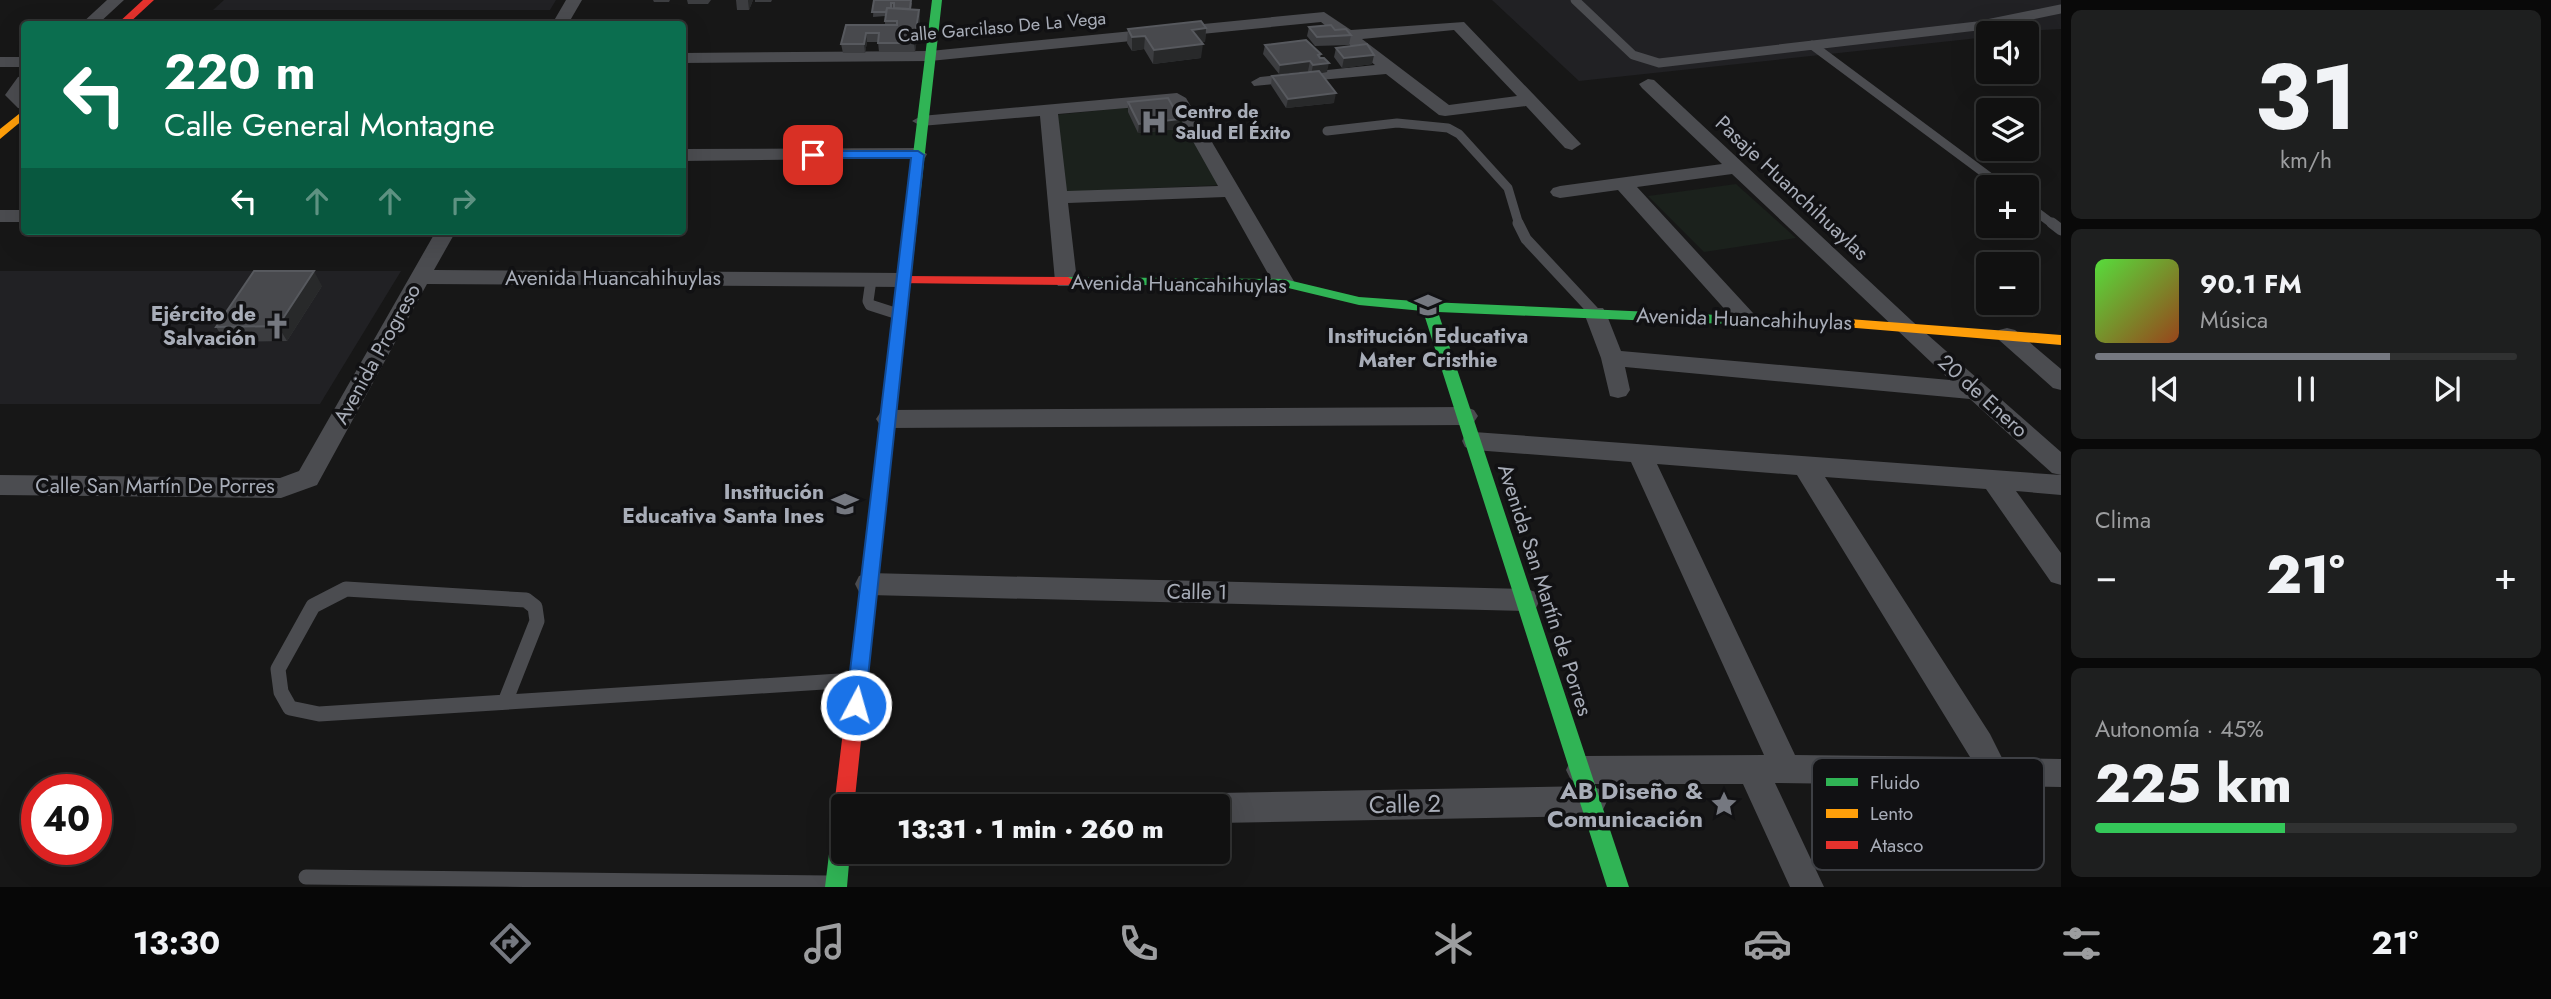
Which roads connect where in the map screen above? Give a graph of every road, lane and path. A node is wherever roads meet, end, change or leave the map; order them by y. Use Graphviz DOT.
graph roads {
  1 [pos="117,0"];
  2 [pos="149,0"];
  3 [pos="574,0"];
  4 [pos="937,0"];
  5 [pos="1575,0"];
  6 [pos="2061,9"];
  7 [pos="92,21"];
  8 [pos="125,21"];
  9 [pos="562,21"];
  10 [pos="1347,35"];
  11 [pos="1812,46"];
  12 [pos="930,56"];
  13 [pos="686,58"];
  14 [pos="0,62"];
  15 [pos="21,62"];
  16 [pos="1390,68"];
  17 [pos="1260,82"];
  18 [pos="1648,84"];
  19 [pos="21,85"];
  20 [pos="21,100"];
  21 [pos="1530,100"];
  22 [pos="1049,112"];
  23 [pos="921,121"];
  24 [pos="1326,131"];
  25 [pos="1572,144"];
  26 [pos="686,155"];
  27 [pos="918,155"];
  28 [pos="1737,168"];
  29 [pos="1987,175"];
  30 [pos="1623,184"];
  31 [pos="1232,191"];
  32 [pos="1560,192"];
  33 [pos="1058,197"];
  34 [pos="2039,214"];
  35 [pos="0,216"];
  36 [pos="21,216"];
  37 [pos="2061,230"];
  38 [pos="444,235"];
  39 [pos="421,277"];
  40 [pos="870,280"];
  41 [pos="903,280"];
  42 [pos="1066,281"];
  43 [pos="1284,283"];
  44 [pos="1429,307"];
  45 [pos="1595,313"];
  46 [pos="899,315"];
  47 [pos="1745,318"];
  48 [pos="1904,326"];
  49 [pos="2007,335"];
  50 [pos="2061,340"];
  51 [pos="1612,358"];
  52 [pos="2061,382"];
  53 [pos="1618,390"];
  54 [pos="1978,391"];
  55 [pos="1466,416"];
  56 [pos="888,419"];
  57 [pos="1474,441"];
  58 [pos="1640,455"];
  59 [pos="2061,466"];
  60 [pos="1806,468"];
  61 [pos="308,478"];
  62 [pos="1995,482"];
  63 [pos="0,485"];
  64 [pos="2061,485"];
  65 [pos="2061,574"];
  66 [pos="869,584"];
  67 [pos="1526,600"];
  68 [pos="858,680"];
  69 [pos="505,702"];
  70 [pos="1986,758"];
  71 [pos="1752,769"];
  72 [pos="1786,769"];
  73 [pos="1812,769"];
  74 [pos="1582,770"];
  75 [pos="845,794"];
  76 [pos="1591,801"];
  77 [pos="1230,808"];
  78 [pos="838,864"];
  79 [pos="306,877"];
  80 [pos="836,885"];
  81 [pos="1618,887"];
  82 [pos="1807,887"];
  1 -- 7 [label="street"];
  2 -- 8 [label="street"];
  3 -- 9 [label="street"];
  4 -- 12 [label="street"];
  5 -- 11 [label="lane"];
  6 -- 11 [label="lane"];
  10 -- 12 [label="street, Calle Garcilaso De La Vega"];
  10 -- 16 [label="street"];
  10 -- 21 [label="street"];
  11 -- 29 [label="lane"];
  12 -- 13 [label="street, Calle Garcilaso De La Vega"];
  12 -- 23 [label="street"];
  14 -- 15 [label="street"];
  16 -- 17 [label="street"];
  16 -- 21 [label="street"];
  18 -- 28 [label="street, Pasaje Huanchihuaylas"];
  19 -- 20 [label="street"];
  21 -- 25 [label="street"];
  22 -- 23 [label="street"];
  22 -- 31 [label="street"];
  22 -- 33 [label="street"];
  23 -- 27 [label="street"];
  24 -- 45 [label="lane"];
  26 -- 27 [label="street"];
  27 -- 41 [label="street"];
  28 -- 30 [label="street"];
  28 -- 48 [label="street, Pasaje Huanchihuaylas"];
  30 -- 32 [label="street"];
  30 -- 47 [label="street"];
  31 -- 33 [label="street"];
  31 -- 43 [label="street"];
  33 -- 42 [label="street"];
  34 -- 37 [label="lane"];
  35 -- 36 [label="street"];
  38 -- 39 [label="street, Avenida Progreso"];
  39 -- 40 [label="street, Avenida Huancahihuylas"];
  39 -- 61 [label="street, Avenida Progreso"];
  40 -- 41 [label="street, Avenida Huancahihuylas"];
  40 -- 46 [label="lane"];
  41 -- 42 [label="street, Avenida Huancahihuylas"];
  41 -- 46 [label="street"];
  42 -- 43 [label="street, Avenida Huancahihuylas"];
  43 -- 44 [label="street, Avenida Huancahihuylas"];
  44 -- 45 [label="street, Avenida Huancahihuylas"];
  44 -- 55 [label="street, Avenida San Martín de Porres"];
  45 -- 47 [label="street, Avenida Huancahihuylas"];
  45 -- 51 [label="street"];
  46 -- 56 [label="street"];
  47 -- 48 [label="street, Avenida Huancahihuylas"];
  48 -- 49 [label="street, Avenida Huancahihuylas"];
  48 -- 54 [label="street, 20 de Enero"];
  49 -- 50 [label="street, Avenida Huancahihuylas"];
  49 -- 52 [label="street"];
  51 -- 53 [label="street"];
  51 -- 54 [label="street"];
  54 -- 59 [label="street, 20 de Enero"];
  55 -- 56 [label="street"];
  55 -- 57 [label="street, Avenida San Martín de Porres"];
  56 -- 66 [label="street"];
  57 -- 58 [label="street"];
  57 -- 67 [label="street, Avenida San Martín de Porres"];
  58 -- 60 [label="street"];
  58 -- 72 [label="street"];
  60 -- 62 [label="street"];
  60 -- 70 [label="street"];
  61 -- 63 [label="street, Calle San Martín De Porres"];
  62 -- 64 [label="street"];
  62 -- 65 [label="street"];
  66 -- 67 [label="street, Calle 1"];
  66 -- 68 [label="street"];
  67 -- 74 [label="street, Avenida San Martín de Porres"];
  68 -- 69 [label="lane"];
  68 -- 75 [label="street"];
  69 -- 69 [label="lane"];
  71 -- 72 [label="street"];
  71 -- 74 [label="street"];
  71 -- 82 [label="street"];
  72 -- 73 [label="street"];
  74 -- 76 [label="street, Avenida San Martín de Porres"];
  76 -- 77 [label="street, Calle 2"];
  76 -- 81 [label="street, Avenida San Martín de Porres"];
  78 -- 80 [label="street"];
  79 -- 80 [label="lane"];
}
